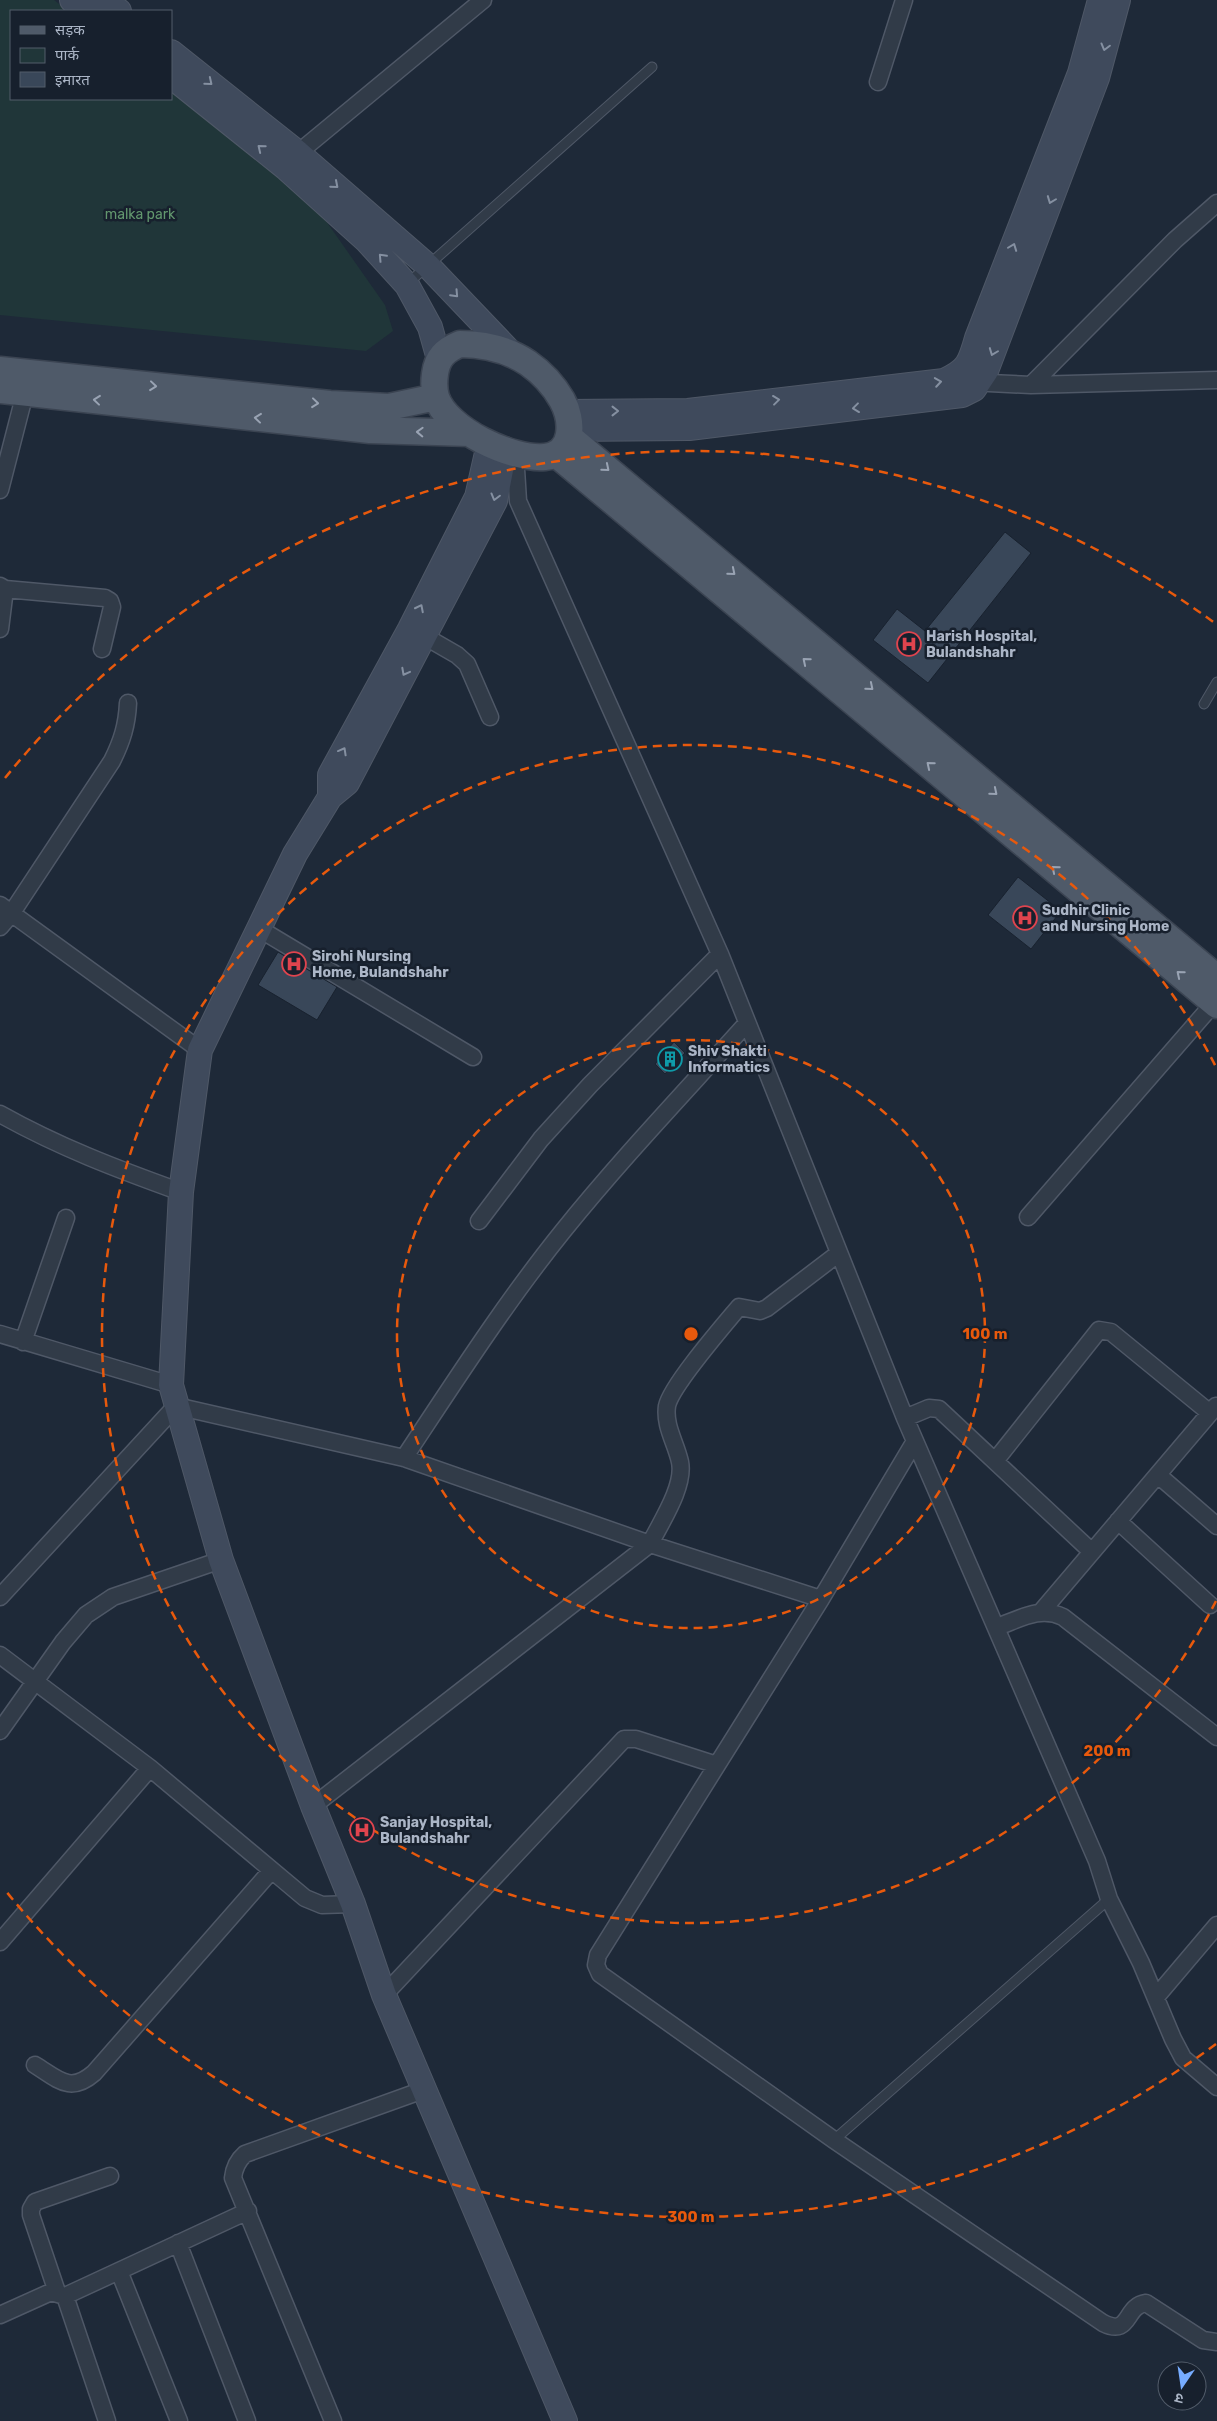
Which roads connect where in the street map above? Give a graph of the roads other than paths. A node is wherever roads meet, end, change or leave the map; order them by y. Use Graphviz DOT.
graph roads {
  1 [pos="72,0"];
  2 [pos="104,0"];
  3 [pos="483,0"];
  4 [pos="904,0"];
  5 [pos="1100,0"];
  6 [pos="1118,0"];
  7 [pos="86,10"];
  8 [pos="118,10"];
  9 [pos="172,53"];
  10 [pos="652,67"];
  11 [pos="172,77"];
  12 [pos="878,82"];
  13 [pos="298,153"];
  14 [pos="1217,203"];
  15 [pos="428,266"];
  16 [pos="407,284"];
  17 [pos="511,353"];
  18 [pos="439,359"];
  19 [pos="0,370"];
  20 [pos="970,377"];
  21 [pos="1217,380"];
  22 [pos="1031,384"];
  23 [pos="12,391"];
  24 [pos="436,396"];
  25 [pos="565,433"];
  26 [pos="494,445"];
  27 [pos="0,490"];
  28 [pos="3,588"];
  29 [pos="0,630"];
  30 [pos="424,636"];
  31 [pos="102,649"];
  32 [pos="1217,682"];
  33 [pos="128,703"];
  34 [pos="1204,704"];
  35 [pos="490,717"];
  36 [pos="330,796"];
  37 [pos="6,909"];
  38 [pos="0,927"];
  39 [pos="258,928"];
  40 [pos="720,954"];
  41 [pos="1216,995"];
  42 [pos="747,1024"];
  43 [pos="200,1050"];
  44 [pos="473,1057"];
  45 [pos="0,1114"];
  46 [pos="181,1192"];
  47 [pos="66,1218"];
  48 [pos="1028,1218"];
  49 [pos="479,1221"];
  50 [pos="839,1253"];
  51 [pos="0,1334"];
  52 [pos="23,1342"];
  53 [pos="174,1396"];
  54 [pos="1213,1409"];
  55 [pos="905,1418"];
  56 [pos="915,1441"];
  57 [pos="404,1458"];
  58 [pos="995,1461"];
  59 [pos="1158,1475"];
  60 [pos="1118,1521"];
  61 [pos="1217,1526"];
  62 [pos="650,1544"];
  63 [pos="1092,1552"];
  64 [pos="221,1560"];
  65 [pos="0,1597"];
  66 [pos="821,1599"];
  67 [pos="1210,1605"];
  68 [pos="1042,1612"];
  69 [pos="997,1627"];
  70 [pos="0,1655"];
  71 [pos="35,1681"];
  72 [pos="0,1731"];
  73 [pos="1217,1737"];
  74 [pos="717,1765"];
  75 [pos="150,1768"];
  76 [pos="313,1806"];
  77 [pos="271,1871"];
  78 [pos="1109,1899"];
  79 [pos="353,1904"];
  80 [pos="1217,1925"];
  81 [pos="0,1942"];
  82 [pos="384,1995"];
  83 [pos="1156,1997"];
  84 [pos="35,2065"];
  85 [pos="1217,2087"];
  86 [pos="426,2089"];
  87 [pos="834,2140"];
  88 [pos="110,2176"];
  89 [pos="248,2211"];
  90 [pos="178,2243"];
  91 [pos="118,2271"];
  92 [pos="61,2294"];
  93 [pos="0,2314"];
  94 [pos="1217,2342"];
  95 [pos="108,2421"];
  96 [pos="179,2421"];
  97 [pos="247,2421"];
  98 [pos="333,2421"];
  99 [pos="565,2421"];
  1 -- 7 [label="street"];
  2 -- 8 [label="street"];
  3 -- 13 [label="street"];
  4 -- 12 [label="street"];
  20 -- 5 [label="street, one-way"];
  6 -- 20 [label="street, one-way"];
  9 -- 13 [label="street, one-way"];
  10 -- 15 [label="lane"];
  16 -- 11 [label="street, one-way"];
  13 -- 15 [label="street, one-way"];
  14 -- 22 [label="street"];
  15 -- 16 [label="lane"];
  15 -- 17 [label="street, one-way"];
  16 -- 18 [label="street"];
  17 -- 18 [label="main road"];
  17 -- 25 [label="main road"];
  18 -- 24 [label="main road"];
  19 -- 24 [label="main road, one-way"];
  20 -- 22 [label="street"];
  20 -- 25 [label="street"];
  21 -- 22 [label="street"];
  26 -- 23 [label="main road, one-way"];
  23 -- 27 [label="street"];
  24 -- 26 [label="main road"];
  25 -- 26 [label="main road"];
  25 -- 41 [label="main road"];
  26 -- 30 [label="street, one-way"];
  36 -- 26 [label="street, one-way"];
  26 -- 40 [label="street"];
  28 -- 29 [label="street"];
  28 -- 31 [label="street"];
  30 -- 35 [label="street"];
  30 -- 36 [label="street, one-way"];
  32 -- 34 [label="lane"];
  33 -- 37 [label="street"];
  36 -- 39 [label="street"];
  37 -- 38 [label="street"];
  37 -- 43 [label="street"];
  39 -- 43 [label="street"];
  39 -- 44 [label="street"];
  40 -- 42 [label="street"];
  40 -- 49 [label="street"];
  41 -- 48 [label="street"];
  42 -- 50 [label="street"];
  42 -- 57 [label="street"];
  43 -- 46 [label="street"];
  45 -- 46 [label="street"];
  46 -- 53 [label="street"];
  47 -- 52 [label="street"];
  50 -- 55 [label="street"];
  50 -- 62 [label="street"];
  51 -- 52 [label="street"];
  52 -- 53 [label="street"];
  53 -- 57 [label="street"];
  53 -- 64 [label="street"];
  53 -- 65 [label="street"];
  54 -- 58 [label="street"];
  54 -- 59 [label="street"];
  55 -- 56 [label="street"];
  55 -- 58 [label="street"];
  56 -- 66 [label="street"];
  56 -- 69 [label="street"];
  57 -- 62 [label="street"];
  58 -- 63 [label="street"];
  59 -- 60 [label="street"];
  59 -- 61 [label="street"];
  60 -- 63 [label="street"];
  60 -- 67 [label="street"];
  62 -- 66 [label="street"];
  62 -- 76 [label="street"];
  63 -- 68 [label="street"];
  64 -- 71 [label="street"];
  64 -- 76 [label="street"];
  66 -- 74 [label="street"];
  68 -- 69 [label="street"];
  68 -- 73 [label="street"];
  69 -- 78 [label="street"];
  70 -- 71 [label="street"];
  71 -- 72 [label="street"];
  71 -- 75 [label="street"];
  74 -- 82 [label="street"];
  74 -- 87 [label="street"];
  75 -- 77 [label="street"];
  75 -- 81 [label="street"];
  76 -- 79 [label="street"];
  77 -- 79 [label="street"];
  77 -- 84 [label="street"];
  78 -- 83 [label="street"];
  78 -- 87 [label="lane"];
  79 -- 82 [label="street"];
  80 -- 83 [label="street"];
  82 -- 86 [label="street"];
  83 -- 85 [label="street"];
  86 -- 89 [label="street"];
  86 -- 99 [label="street"];
  87 -- 94 [label="street"];
  88 -- 92 [label="street"];
  89 -- 90 [label="street"];
  89 -- 98 [label="street"];
  90 -- 91 [label="street"];
  90 -- 97 [label="street"];
  91 -- 92 [label="street"];
  91 -- 96 [label="street"];
  92 -- 93 [label="street"];
  92 -- 95 [label="street"];
}
